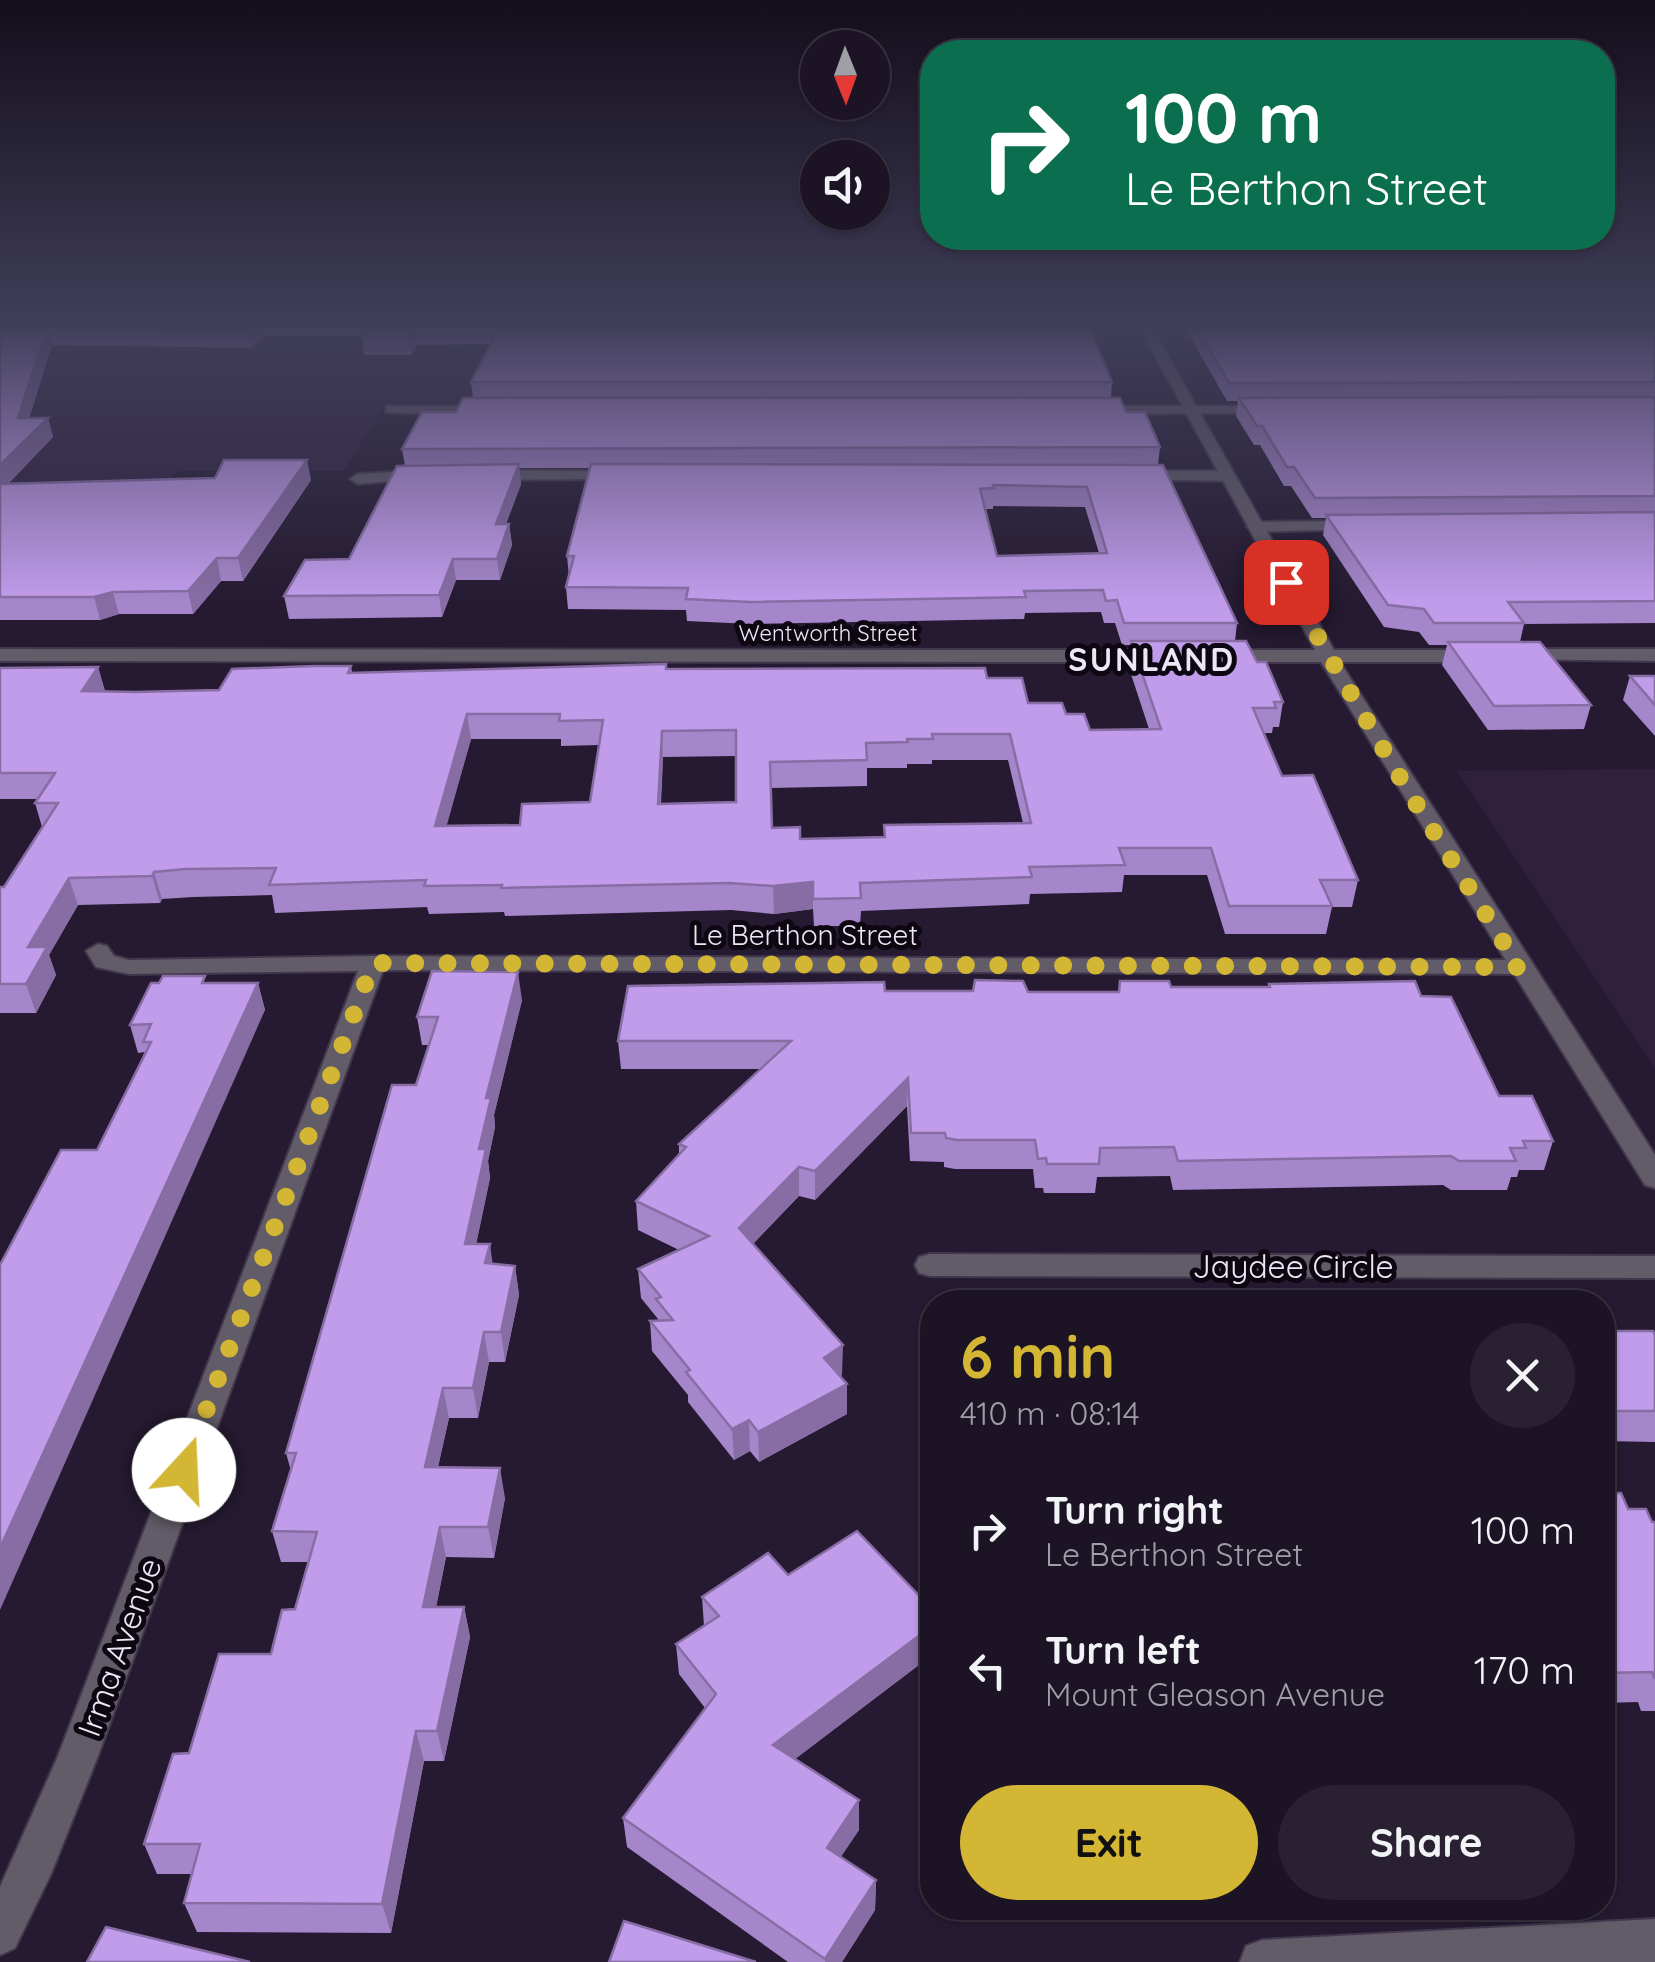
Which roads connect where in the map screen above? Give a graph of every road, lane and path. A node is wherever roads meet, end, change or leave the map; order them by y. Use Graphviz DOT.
graph roads {
  1 [pos="1197,420"];
  2 [pos="443,475"];
  3 [pos="477,475"];
  4 [pos="642,476"];
  5 [pos="1128,476"];
  6 [pos="1228,476"];
  7 [pos="358,480"];
  8 [pos="1368,526"];
  9 [pos="1256,527"];
  10 [pos="1655,654"];
  11 [pos="0,655"];
  12 [pos="1328,657"];
  13 [pos="98,950"];
  14 [pos="373,963"];
  15 [pos="1519,967"];
  16 [pos="1655,1178"];
  17 [pos="930,1265"];
  18 [pos="1655,1266"];
  19 [pos="0,1933"];
  20 [pos="1655,1941"];
  21 [pos="1262,1962"];
  1 -- 6 [label="street"];
  2 -- 7 [label="street"];
  3 -- 4 [label="street"];
  5 -- 6 [label="street"];
  6 -- 9 [label="street"];
  8 -- 9 [label="street"];
  9 -- 12 [label="street"];
  10 -- 12 [label="street, Wentworth Street"];
  11 -- 12 [label="street, Wentworth Street"];
  12 -- 15 [label="street"];
  13 -- 14 [label="street, Le Berthon Street"];
  14 -- 15 [label="street, Le Berthon Street"];
  14 -- 19 [label="street, Irma Avenue"];
  15 -- 16 [label="street"];
  17 -- 18 [label="street, Jaydee Circle"];
  20 -- 21 [label="street"];
}
